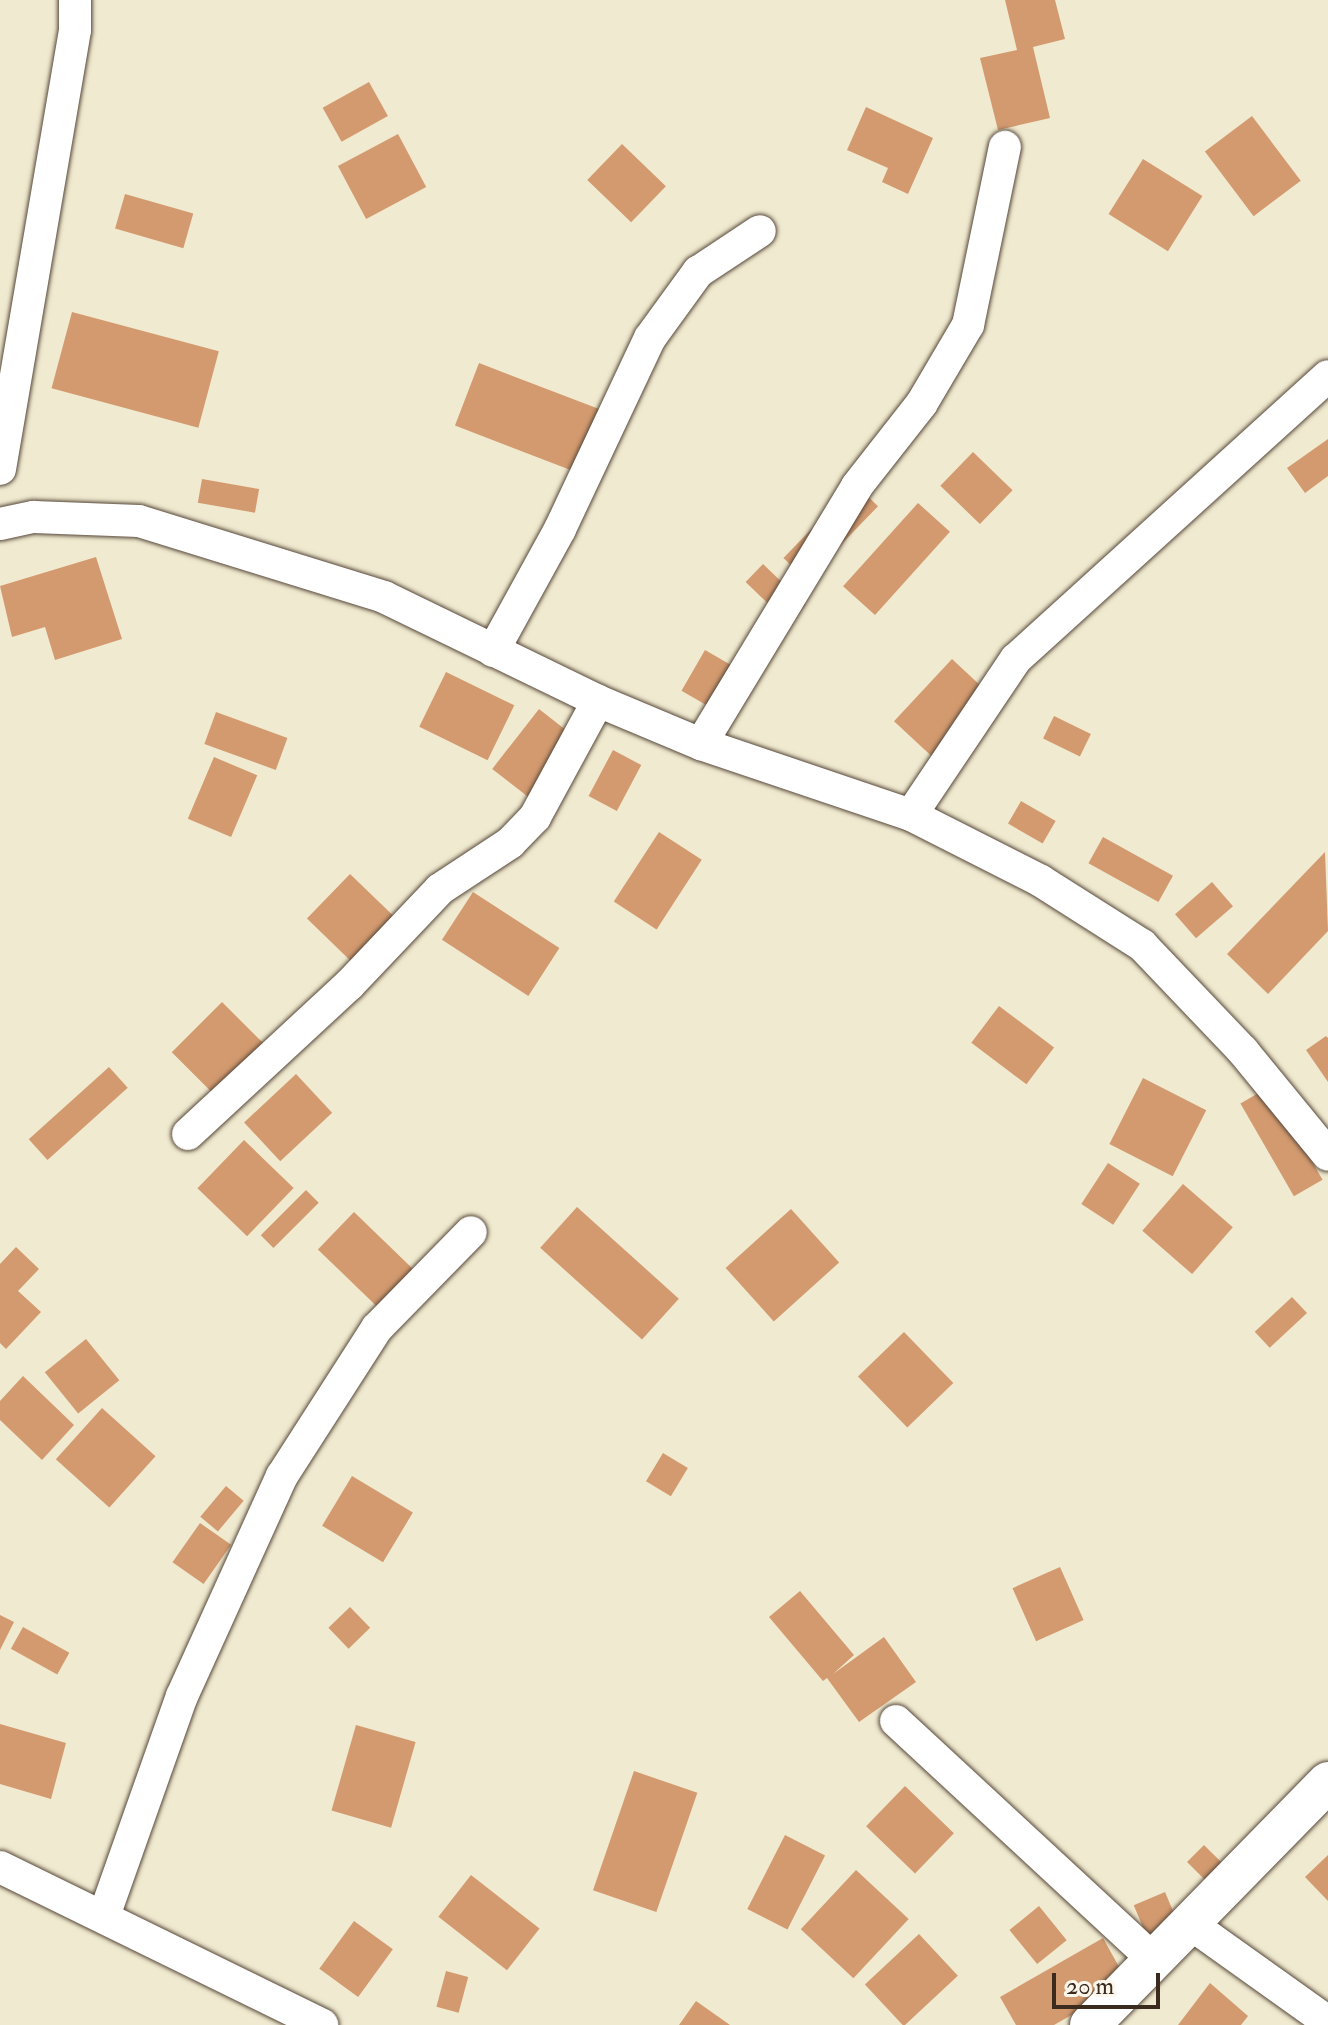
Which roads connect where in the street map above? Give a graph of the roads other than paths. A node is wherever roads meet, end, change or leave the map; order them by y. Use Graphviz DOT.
graph roads {
  1 [pos="75,0"];
  2 [pos="1005,147"];
  3 [pos="760,231"];
  4 [pos="1328,376"];
  5 [pos="0,469"];
  6 [pos="0,524"];
  7 [pos="493,651"];
  8 [pos="598,701"];
  9 [pos="701,744"];
  10 [pos="911,815"];
  11 [pos="188,1134"];
  12 [pos="1328,1155"];
  13 [pos="471,1232"];
  14 [pos="896,1721"];
  15 [pos="1328,1782"];
  16 [pos="0,1867"];
  17 [pos="104,1916"];
  18 [pos="1192,1925"];
  19 [pos="1155,1961"];
  20 [pos="1328,2022"];
  21 [pos="322,2025"];
  22 [pos="1090,2025"];
  1 -- 5 [label="street"];
  2 -- 9 [label="street"];
  3 -- 7 [label="street"];
  4 -- 10 [label="street"];
  6 -- 7 [label="street"];
  7 -- 8 [label="street"];
  8 -- 9 [label="street"];
  8 -- 11 [label="street"];
  9 -- 10 [label="street"];
  10 -- 12 [label="street"];
  13 -- 17 [label="street"];
  14 -- 19 [label="street"];
  15 -- 18 [label="street"];
  16 -- 17 [label="street"];
  17 -- 21 [label="street"];
  18 -- 19 [label="street"];
  18 -- 20 [label="street"];
  19 -- 22 [label="street"];
}
